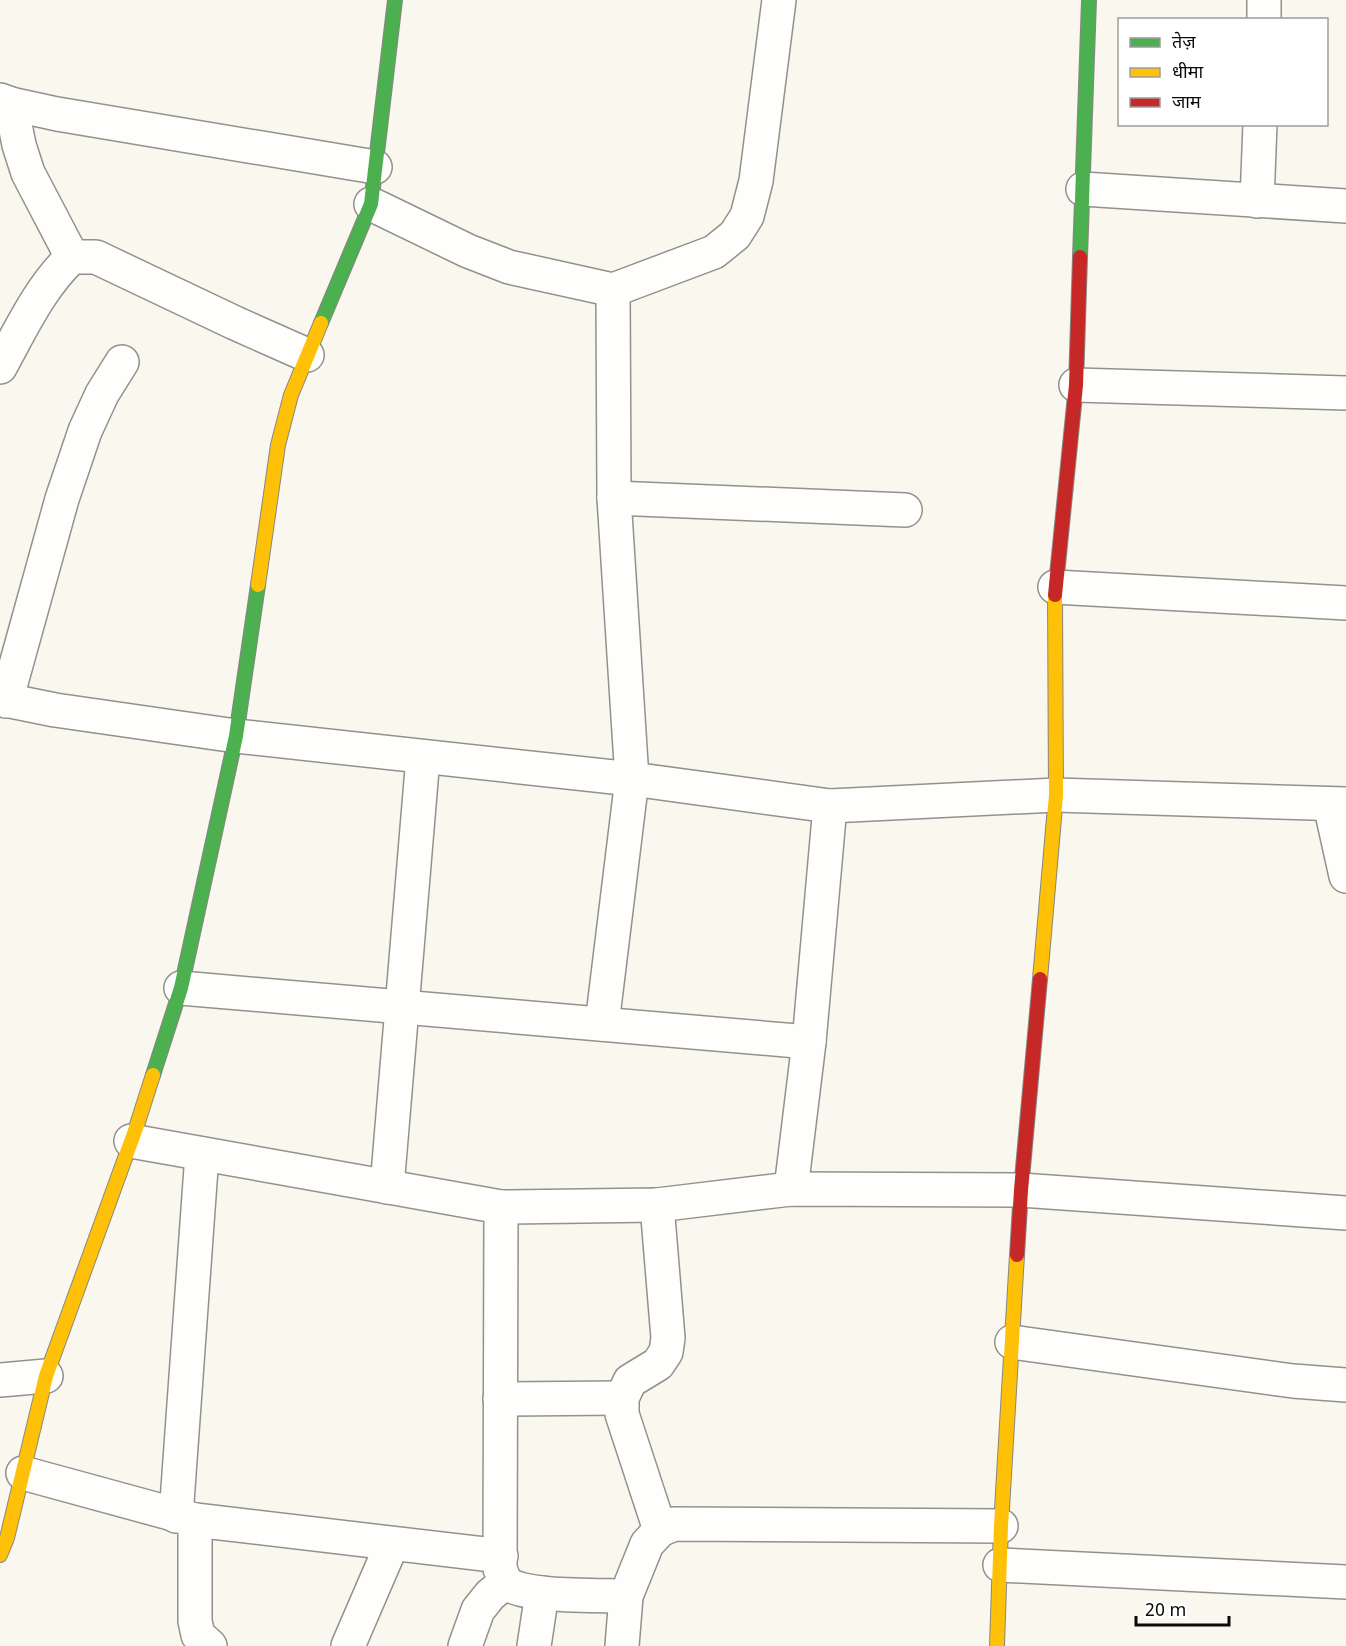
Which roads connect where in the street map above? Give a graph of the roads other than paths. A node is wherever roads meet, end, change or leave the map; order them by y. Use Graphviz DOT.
graph roads {
  1 [pos="395,0"];
  2 [pos="779,0"];
  3 [pos="1089,0"];
  4 [pos="1264,0"];
  5 [pos="1264,18"];
  6 [pos="6,102"];
  7 [pos="1260,126"];
  8 [pos="375,167"];
  9 [pos="1083,189"];
  10 [pos="1257,201"];
  11 [pos="370,204"];
  12 [pos="1346,206"];
  13 [pos="72,257"];
  14 [pos="613,290"];
  15 [pos="307,355"];
  16 [pos="122,362"];
  17 [pos="0,367"];
  18 [pos="1076,385"];
  19 [pos="1346,393"];
  20 [pos="614,498"];
  21 [pos="904,510"];
  22 [pos="1055,587"];
  23 [pos="1346,603"];
  24 [pos="3,700"];
  25 [pos="236,736"];
  26 [pos="423,757"];
  27 [pos="632,779"];
  28 [pos="1056,795"];
  29 [pos="1338,804"];
  30 [pos="830,806"];
  31 [pos="1346,876"];
  32 [pos="181,988"];
  33 [pos="402,1007"];
  34 [pos="602,1024"];
  35 [pos="809,1042"];
  36 [pos="131,1141"];
  37 [pos="202,1154"];
  38 [pos="387,1187"];
  39 [pos="791,1189"];
  40 [pos="1021,1190"];
  41 [pos="657,1205"];
  42 [pos="501,1207"];
  43 [pos="1346,1213"];
  44 [pos="1012,1342"];
  45 [pos="46,1376"];
  46 [pos="0,1380"];
  47 [pos="1346,1385"];
  48 [pos="622,1398"];
  49 [pos="500,1399"];
  50 [pos="23,1473"];
  51 [pos="186,1518"];
  52 [pos="1001,1526"];
  53 [pos="660,1530"];
  54 [pos="392,1544"];
  55 [pos="0,1555"];
  56 [pos="1000,1566"];
  57 [pos="503,1569"];
  58 [pos="1346,1582"];
  59 [pos="542,1593"];
  60 [pos="626,1596"];
  61 [pos="210,1646"];
  62 [pos="348,1646"];
  63 [pos="465,1646"];
  64 [pos="534,1646"];
  65 [pos="622,1646"];
  66 [pos="998,1646"];
  1 -- 8 [label="street"];
  2 -- 14 [label="street"];
  3 -- 9 [label="street"];
  4 -- 5 [label="street"];
  6 -- 8 [label="street"];
  6 -- 13 [label="street"];
  7 -- 10 [label="street"];
  8 -- 11 [label="street"];
  9 -- 10 [label="street"];
  9 -- 18 [label="street"];
  10 -- 12 [label="street"];
  11 -- 14 [label="street"];
  11 -- 15 [label="street"];
  13 -- 15 [label="street"];
  13 -- 17 [label="street"];
  14 -- 20 [label="street"];
  15 -- 25 [label="street"];
  16 -- 24 [label="street"];
  18 -- 19 [label="street"];
  18 -- 22 [label="street"];
  20 -- 21 [label="street"];
  20 -- 27 [label="street"];
  22 -- 23 [label="street"];
  22 -- 28 [label="street"];
  24 -- 25 [label="street"];
  25 -- 26 [label="street"];
  25 -- 32 [label="street"];
  26 -- 27 [label="street"];
  26 -- 33 [label="street"];
  27 -- 30 [label="street"];
  27 -- 34 [label="street"];
  28 -- 29 [label="street"];
  28 -- 30 [label="street"];
  28 -- 40 [label="street"];
  29 -- 31 [label="street"];
  30 -- 35 [label="street"];
  32 -- 33 [label="street"];
  32 -- 36 [label="street"];
  33 -- 34 [label="street"];
  33 -- 38 [label="street"];
  34 -- 35 [label="street"];
  35 -- 39 [label="street"];
  36 -- 37 [label="street"];
  36 -- 45 [label="street"];
  37 -- 38 [label="street"];
  37 -- 51 [label="street"];
  38 -- 42 [label="street"];
  39 -- 40 [label="street"];
  39 -- 41 [label="street"];
  40 -- 43 [label="street"];
  40 -- 44 [label="street"];
  41 -- 42 [label="street"];
  41 -- 48 [label="street"];
  42 -- 49 [label="street"];
  44 -- 47 [label="street"];
  44 -- 52 [label="street"];
  45 -- 46 [label="street"];
  45 -- 50 [label="street"];
  48 -- 49 [label="street"];
  48 -- 53 [label="street"];
  49 -- 57 [label="street"];
  50 -- 51 [label="street"];
  50 -- 55 [label="street"];
  51 -- 54 [label="street"];
  51 -- 61 [label="street"];
  52 -- 53 [label="street"];
  52 -- 56 [label="street"];
  53 -- 60 [label="street"];
  54 -- 57 [label="street"];
  54 -- 62 [label="street"];
  56 -- 58 [label="street"];
  56 -- 66 [label="street"];
  57 -- 59 [label="street"];
  57 -- 63 [label="street"];
  59 -- 60 [label="street"];
  59 -- 64 [label="street"];
  60 -- 65 [label="street"];
}
